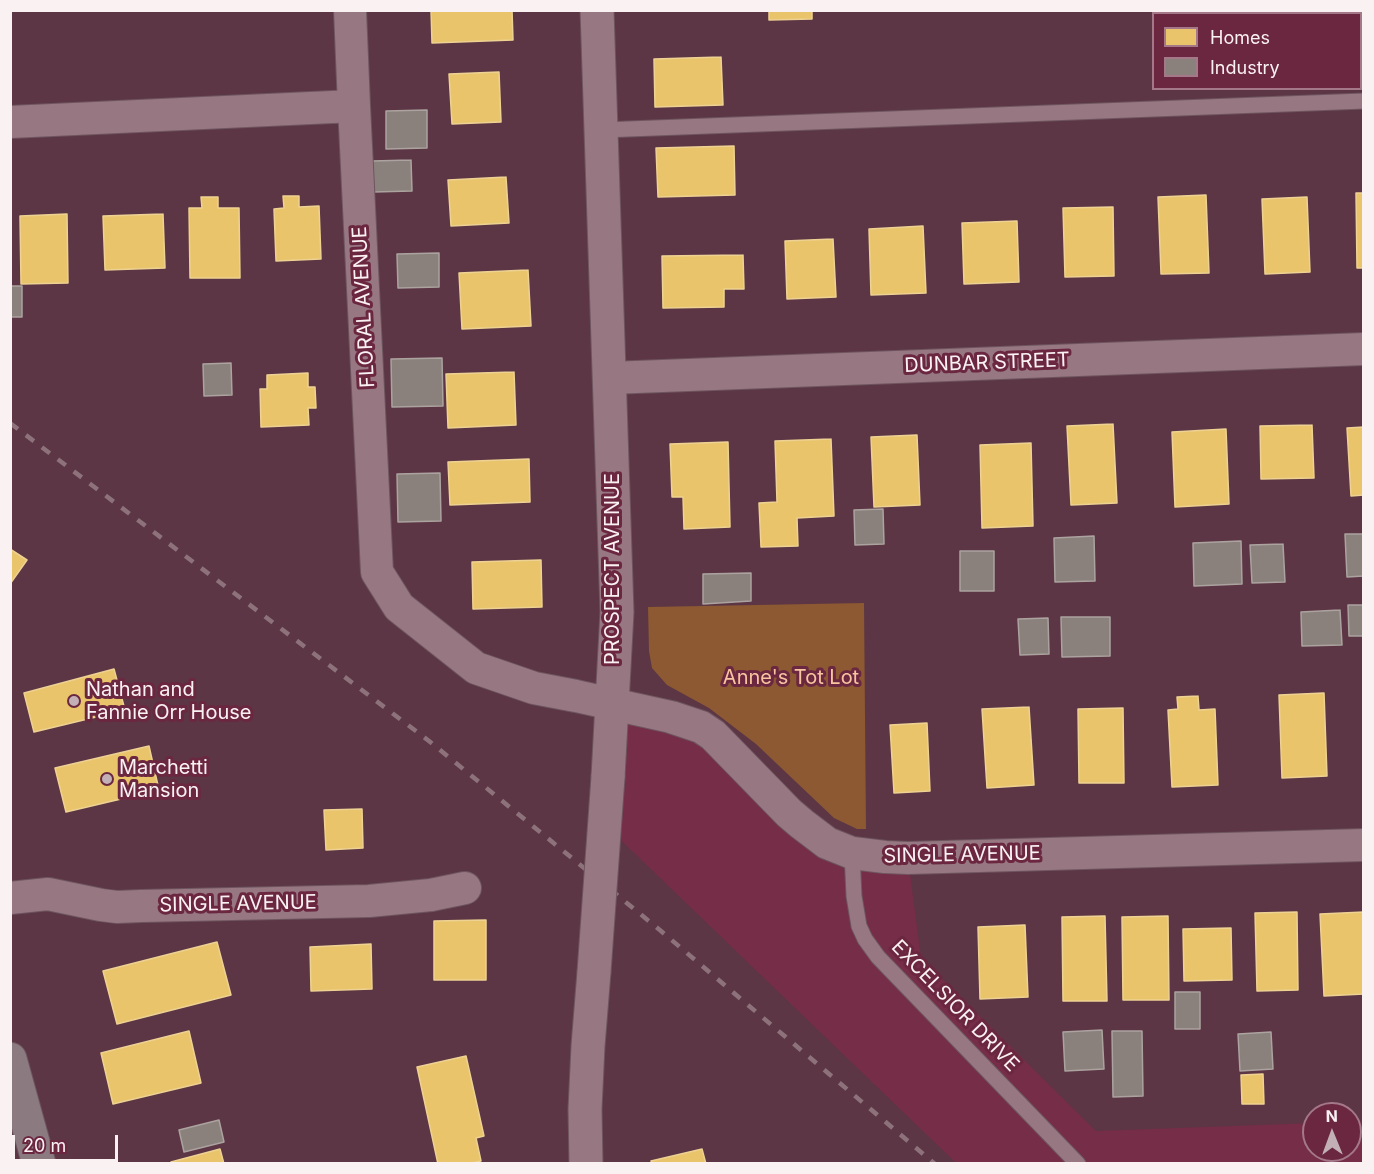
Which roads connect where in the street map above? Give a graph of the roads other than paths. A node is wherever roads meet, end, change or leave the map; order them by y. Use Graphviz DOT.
graph roads {
  1 [pos="350,10"];
  2 [pos="597,10"];
  3 [pos="1364,101"];
  4 [pos="354,106"];
  5 [pos="10,122"];
  6 [pos="602,130"];
  7 [pos="1364,349"];
  8 [pos="610,378"];
  9 [pos="612,704"];
  10 [pos="1364,845"];
  11 [pos="852,853"];
  12 [pos="465,888"];
  13 [pos="10,898"];
  14 [pos="10,1059"];
  15 [pos="34,1162"];
  16 [pos="586,1164"];
  17 [pos="1078,1164"];
  1 -- 4 [label="street, FLORAL AVENUE"];
  2 -- 6 [label="street, PROSPECT AVENUE"];
  3 -- 6 [label="lane"];
  4 -- 5 [label="street"];
  4 -- 9 [label="street, FLORAL AVENUE"];
  6 -- 8 [label="street, PROSPECT AVENUE"];
  7 -- 8 [label="street, DUNBAR STREET"];
  8 -- 9 [label="street, PROSPECT AVENUE"];
  9 -- 11 [label="street, SINGLE AVENUE"];
  9 -- 16 [label="street, PROSPECT AVENUE, bridge"];
  10 -- 11 [label="street, SINGLE AVENUE"];
  11 -- 17 [label="lane, EXCELSIOR DRIVE"];
  12 -- 13 [label="street, SINGLE AVENUE"];
  14 -- 15 [label="main road"];
}
